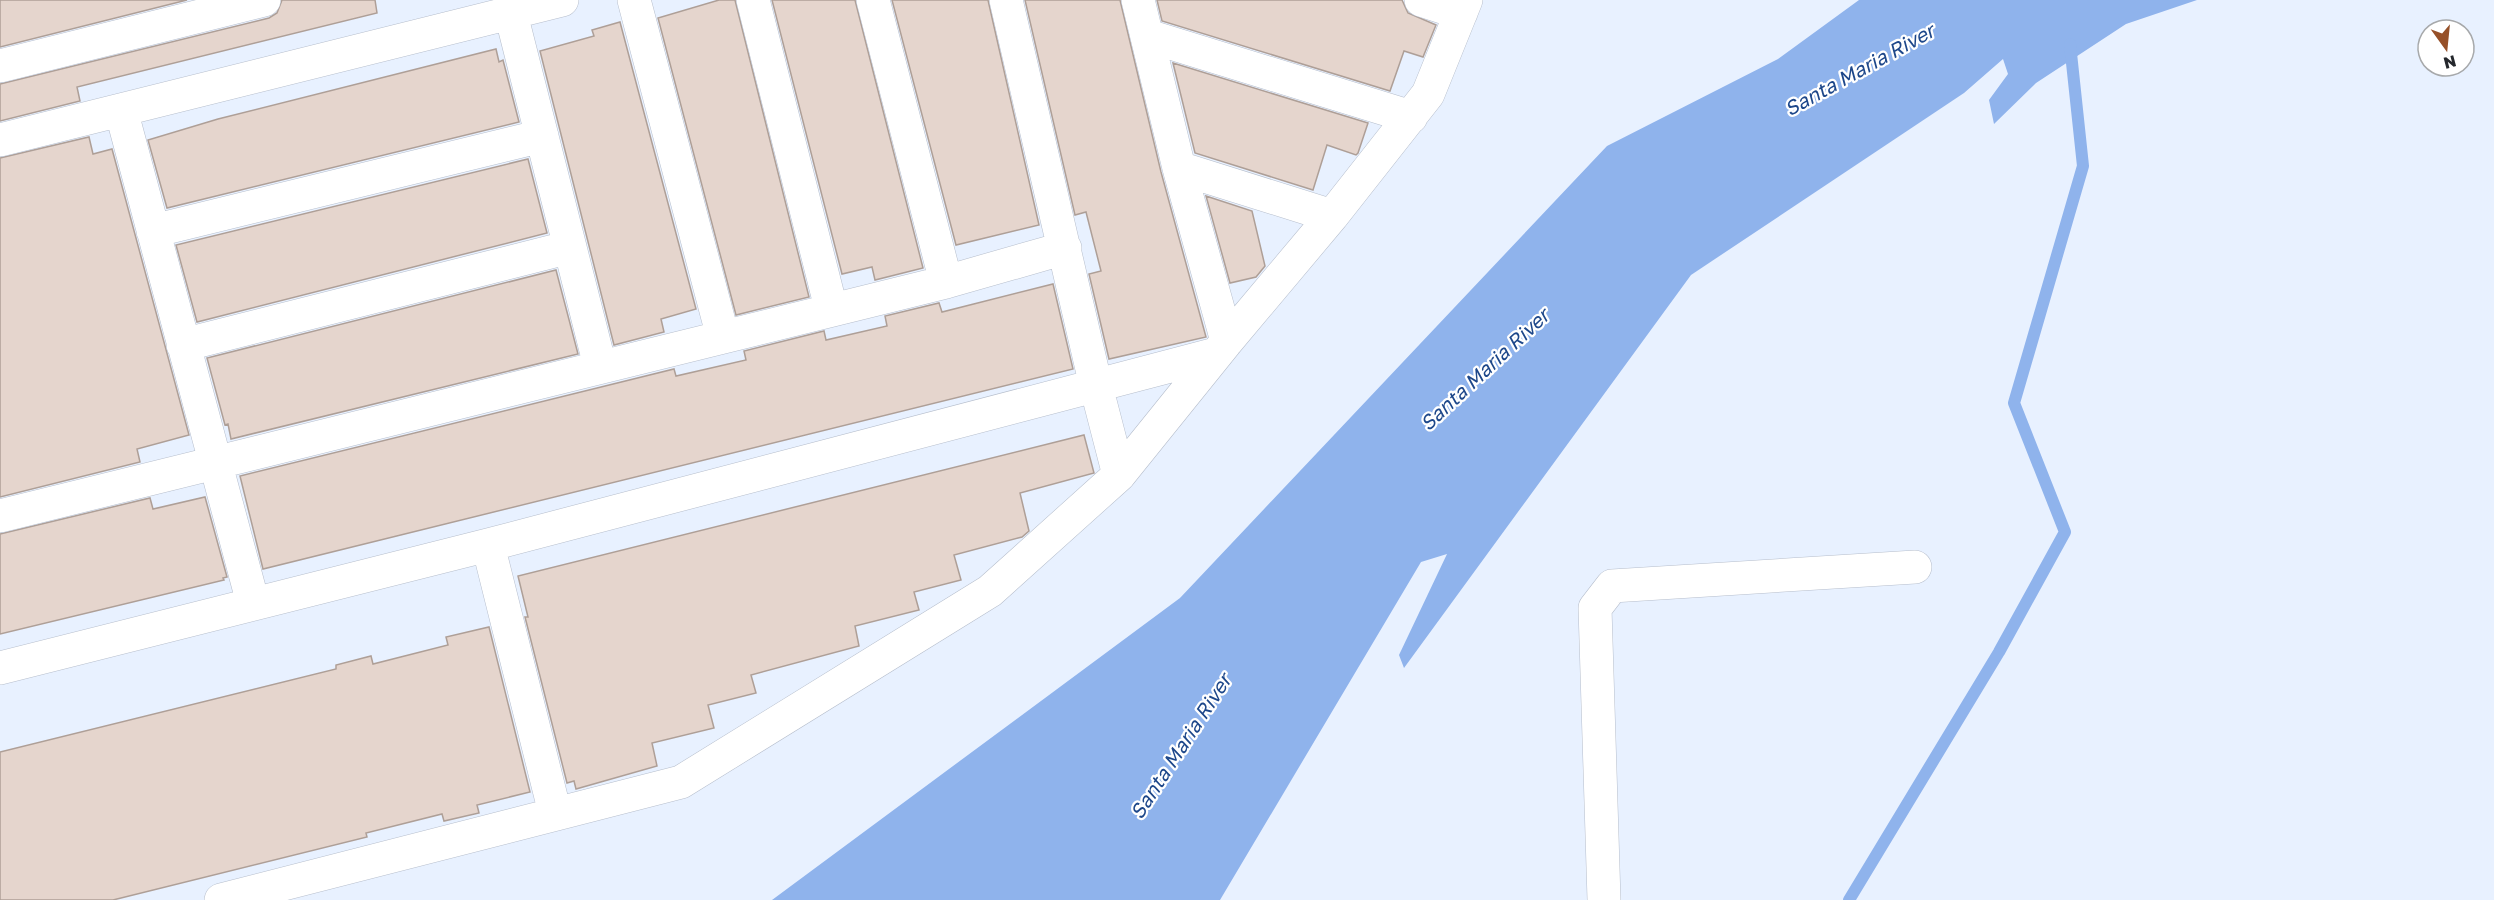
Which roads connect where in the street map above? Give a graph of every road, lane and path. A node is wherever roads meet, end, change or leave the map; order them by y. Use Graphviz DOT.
graph roads {
  1 [pos="264,0"];
  2 [pos="562,0"];
  3 [pos="634,0"];
  4 [pos="753,0"];
  5 [pos="873,0"];
  6 [pos="1006,0"];
  7 [pos="1138,0"];
  8 [pos="1421,0"];
  9 [pos="1463,7"];
  10 [pos="511,14"];
  11 [pos="1148,36"];
  12 [pos="0,66"];
  13 [pos="121,110"];
  14 [pos="1411,117"];
  15 [pos="542,136"];
  16 [pos="0,140"];
  17 [pos="1179,168"];
  18 [pos="1332,216"];
  19 [pos="153,231"];
  20 [pos="570,247"];
  21 [pos="1065,248"];
  22 [pos="946,282"];
  23 [pos="831,308"];
  24 [pos="723,337"];
  25 [pos="183,345"];
  26 [pos="1222,348"];
  27 [pos="600,366"];
  28 [pos="1096,386"];
  29 [pos="214,463"];
  30 [pos="1119,476"];
  31 [pos="0,516"];
  32 [pos="488,545"];
  33 [pos="1915,567"];
  34 [pos="253,603"];
  35 [pos="0,668"];
  36 [pos="555,813"];
  37 [pos="220,900"];
  38 [pos="1604,900"];
  1 -- 12 [label="street"];
  2 -- 10 [label="street"];
  3 -- 24 [label="street"];
  4 -- 23 [label="street"];
  5 -- 22 [label="street"];
  6 -- 21 [label="street"];
  7 -- 11 [label="street"];
  8 -- 9 [label="street"];
  9 -- 14 [label="street"];
  10 -- 13 [label="street"];
  10 -- 15 [label="street"];
  11 -- 14 [label="street"];
  11 -- 17 [label="street"];
  13 -- 16 [label="street"];
  13 -- 19 [label="street"];
  14 -- 18 [label="street"];
  15 -- 19 [label="street"];
  15 -- 20 [label="street"];
  17 -- 18 [label="street"];
  17 -- 26 [label="street"];
  18 -- 26 [label="street"];
  19 -- 25 [label="street"];
  20 -- 25 [label="street"];
  20 -- 27 [label="street"];
  21 -- 22 [label="street"];
  21 -- 28 [label="street"];
  22 -- 23 [label="street"];
  23 -- 24 [label="street"];
  24 -- 27 [label="street"];
  25 -- 29 [label="street"];
  26 -- 28 [label="street"];
  26 -- 30 [label="street"];
  27 -- 29 [label="street"];
  28 -- 30 [label="street"];
  28 -- 32 [label="street"];
  29 -- 31 [label="street"];
  29 -- 34 [label="street"];
  30 -- 36 [label="street"];
  32 -- 34 [label="street"];
  32 -- 36 [label="street"];
  33 -- 38 [label="street"];
  34 -- 35 [label="street"];
  36 -- 37 [label="street"];
}
